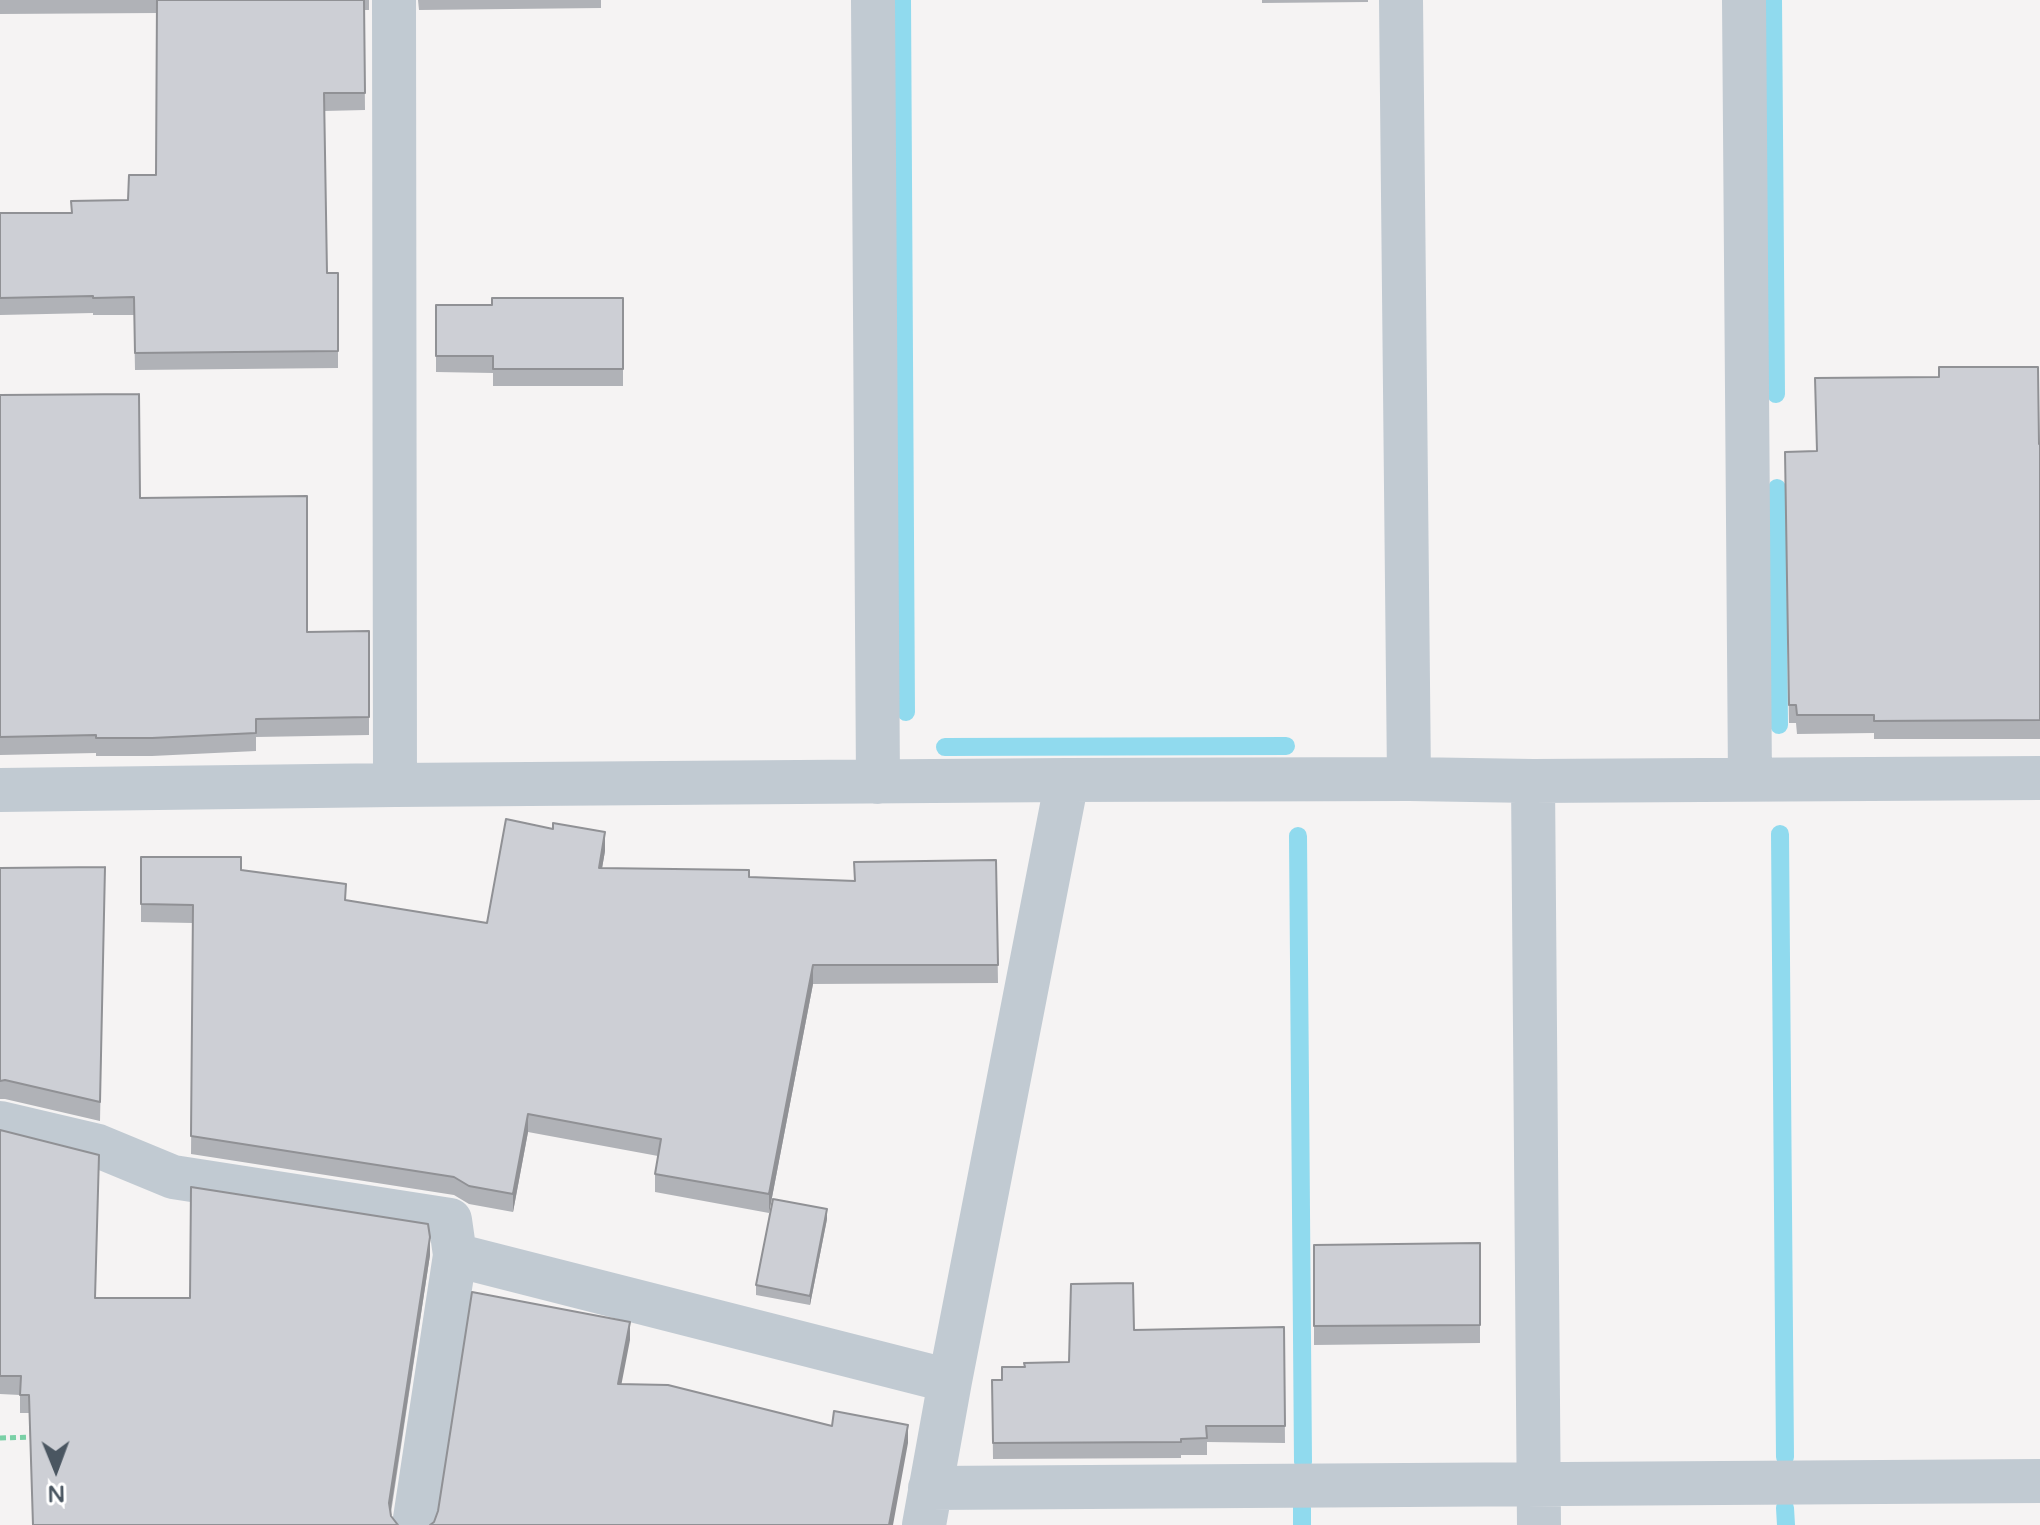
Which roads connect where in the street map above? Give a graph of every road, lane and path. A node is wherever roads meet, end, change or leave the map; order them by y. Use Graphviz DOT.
graph roads {
  1 [pos="394,0"];
  2 [pos="873,0"];
  3 [pos="1401,0"];
  4 [pos="1744,0"];
  5 [pos="2040,778"];
  6 [pos="1409,779"];
  7 [pos="1750,779"];
  8 [pos="1067,780"];
  9 [pos="1533,781"];
  10 [pos="878,782"];
  11 [pos="395,785"];
  12 [pos="0,790"];
  13 [pos="0,1123"];
  14 [pos="455,1255"];
  15 [pos="950,1381"];
  16 [pos="46,1436"];
  17 [pos="0,1438"];
  18 [pos="2040,1481"];
  19 [pos="1539,1505"];
  20 [pos="927,1507"];
  21 [pos="414,1525"];
  1 -- 11 [label="street"];
  2 -- 10 [label="street"];
  3 -- 6 [label="street"];
  4 -- 7 [label="street"];
  5 -- 7 [label="street"];
  6 -- 8 [label="street"];
  6 -- 9 [label="street"];
  7 -- 9 [label="street"];
  8 -- 10 [label="street"];
  8 -- 15 [label="street"];
  9 -- 19 [label="street"];
  10 -- 11 [label="street"];
  11 -- 12 [label="street"];
  13 -- 14 [label="street"];
  14 -- 15 [label="street"];
  14 -- 21 [label="street"];
  15 -- 20 [label="street"];
  16 -- 17 [label="path"];
  18 -- 19 [label="street"];
  19 -- 20 [label="street"];
}
